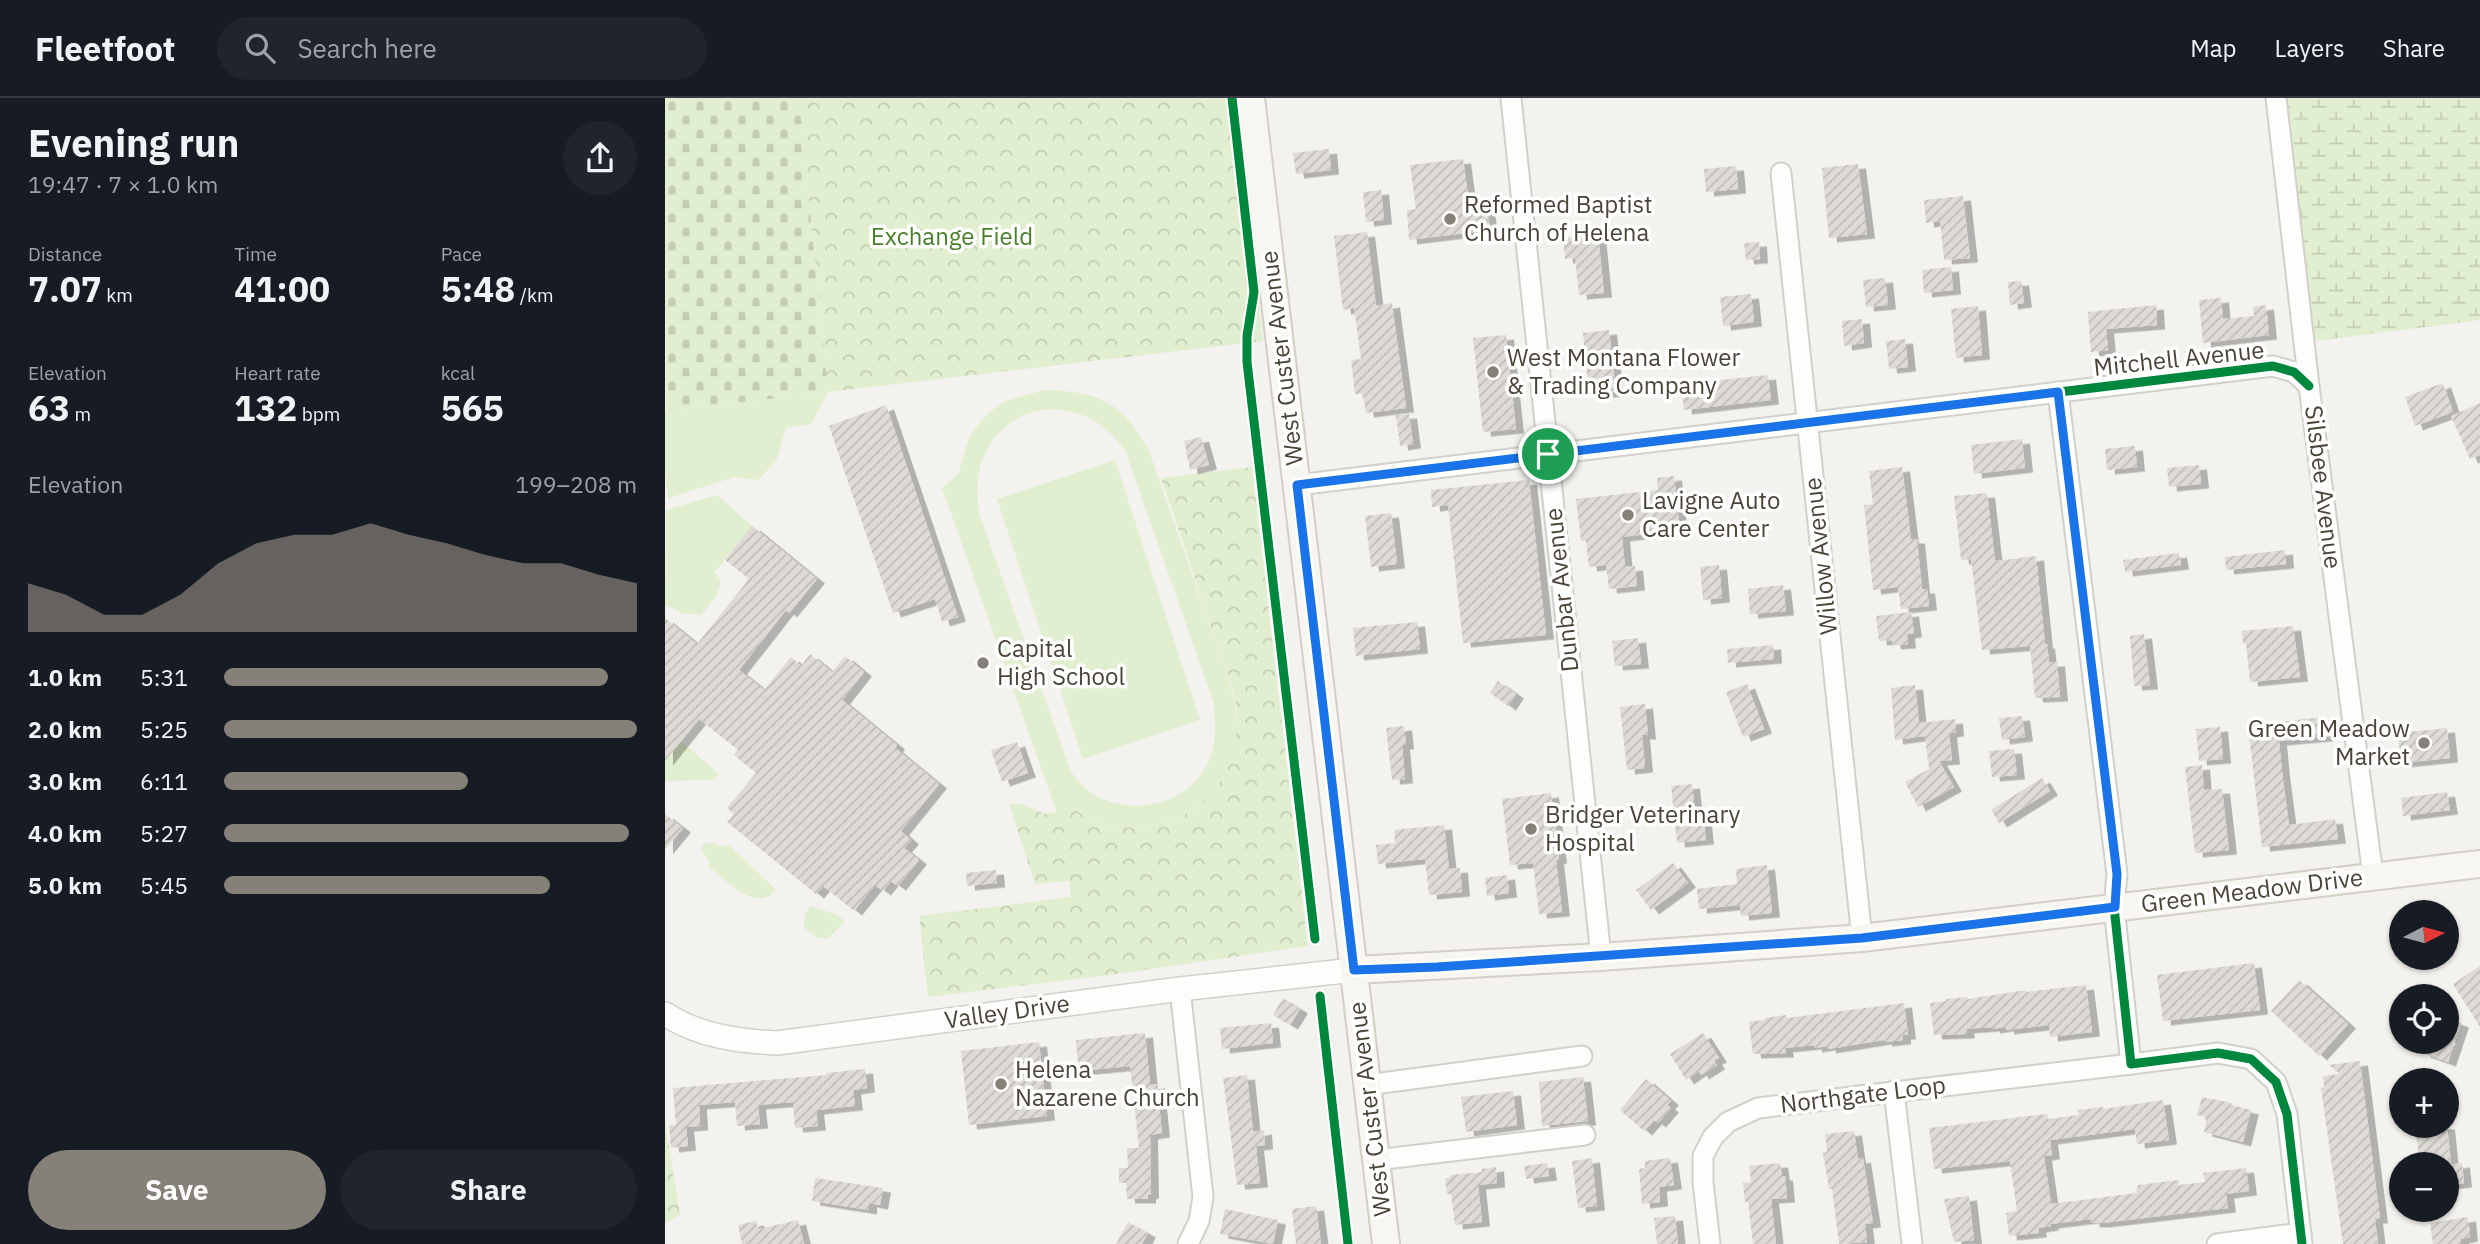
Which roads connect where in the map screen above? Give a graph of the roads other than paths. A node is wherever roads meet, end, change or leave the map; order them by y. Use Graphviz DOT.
graph roads {
  1 [pos="1251,98"];
  2 [pos="1511,98"];
  3 [pos="2276,98"];
  4 [pos="1781,173"];
  5 [pos="2309,386"];
  6 [pos="2058,392"];
  7 [pos="1808,422"];
  8 [pos="1548,454"];
  9 [pos="1297,485"];
  10 [pos="2480,864"];
  11 [pos="2373,876"];
  12 [pos="2115,907"];
  13 [pos="1862,938"];
  14 [pos="1601,957"];
  15 [pos="1354,970"];
  16 [pos="1180,989"];
  17 [pos="665,1014"];
  18 [pos="1582,1056"];
  19 [pos="2131,1064"];
  20 [pos="1367,1085"];
  21 [pos="1893,1091"];
  22 [pos="1585,1135"];
  23 [pos="1376,1160"];
  24 [pos="2302,1239"];
  25 [pos="1188,1244"];
  26 [pos="1386,1244"];
  27 [pos="1710,1244"];
  28 [pos="1912,1244"];
  29 [pos="2217,1244"];
  1 -- 9 [label="main road, West Custer Avenue"];
  2 -- 8 [label="street, Dunbar Avenue"];
  3 -- 5 [label="street, Silsbee Avenue"];
  4 -- 7 [label="street, Willow Avenue"];
  5 -- 6 [label="street, Mitchell Avenue"];
  5 -- 11 [label="street, Silsbee Avenue"];
  6 -- 7 [label="street, Mitchell Avenue"];
  6 -- 12 [label="street"];
  7 -- 8 [label="street, Mitchell Avenue"];
  7 -- 13 [label="street, Willow Avenue"];
  8 -- 9 [label="street, Mitchell Avenue"];
  8 -- 14 [label="street, Dunbar Avenue"];
  9 -- 15 [label="main road, West Custer Avenue"];
  10 -- 11 [label="main road, Green Meadow Drive"];
  11 -- 12 [label="main road, Green Meadow Drive"];
  12 -- 13 [label="main road, Green Meadow Drive"];
  12 -- 19 [label="street"];
  13 -- 14 [label="main road, Green Meadow Drive"];
  14 -- 15 [label="main road, Green Meadow Drive"];
  15 -- 16 [label="street, Valley Drive"];
  15 -- 20 [label="main road, West Custer Avenue"];
  16 -- 17 [label="street, Valley Drive"];
  16 -- 25 [label="street"];
  18 -- 20 [label="street"];
  19 -- 21 [label="street, Northgate Loop"];
  19 -- 24 [label="street, Northgate Loop"];
  20 -- 23 [label="main road, West Custer Avenue"];
  21 -- 27 [label="street, Northgate Loop"];
  21 -- 28 [label="street"];
  22 -- 23 [label="street"];
  23 -- 26 [label="main road, West Custer Avenue"];
  24 -- 29 [label="street"];
}
